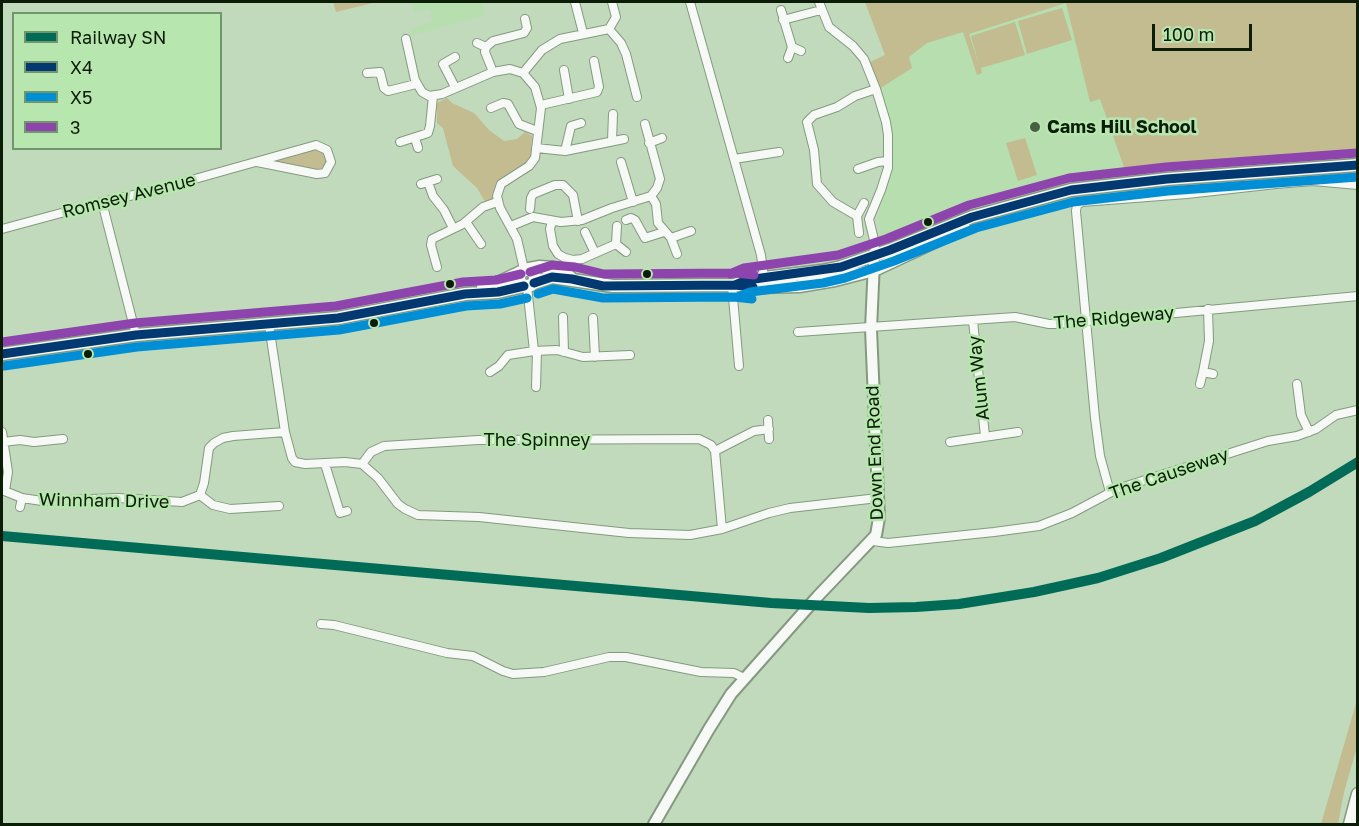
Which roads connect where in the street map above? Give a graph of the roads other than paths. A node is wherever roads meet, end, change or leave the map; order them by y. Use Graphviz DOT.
graph roads {
  1 [pos="575,2"];
  2 [pos="612,2"];
  3 [pos="690,2"];
  4 [pos="820,6"];
  5 [pos="781,10"];
  6 [pos="525,19"];
  7 [pos="783,20"];
  8 [pos="609,29"];
  9 [pos="525,32"];
  10 [pos="583,33"];
  11 [pos="533,38"];
  12 [pos="406,39"];
  13 [pos="477,43"];
  14 [pos="792,47"];
  15 [pos="486,48"];
  16 [pos="801,51"];
  17 [pos="455,57"];
  18 [pos="788,58"];
  19 [pos="597,63"];
  20 [pos="564,70"];
  21 [pos="493,72"];
  22 [pos="367,73"];
  23 [pos="523,73"];
  24 [pos="416,84"];
  25 [pos="454,87"];
  26 [pos="876,89"];
  27 [pos="433,96"];
  28 [pos="637,97"];
  29 [pos="569,99"];
  30 [pos="541,105"];
  31 [pos="491,108"];
  32 [pos="613,114"];
  33 [pos="581,123"];
  34 [pos="645,124"];
  35 [pos="537,131"];
  36 [pos="415,138"];
  37 [pos="662,138"];
  38 [pos="624,139"];
  39 [pos="612,141"];
  40 [pos="400,142"];
  41 [pos="649,143"];
  42 [pos="418,148"];
  43 [pos="536,148"];
  44 [pos="565,151"];
  45 [pos="779,152"];
  46 [pos="734,159"];
  47 [pos="888,161"];
  48 [pos="257,162"];
  49 [pos="621,162"];
  50 [pos="1358,162"];
  51 [pos="858,169"];
  52 [pos="438,179"];
  53 [pos="1358,185"];
  54 [pos="651,196"];
  55 [pos="102,202"];
  56 [pos="497,202"];
  57 [pos="633,202"];
  58 [pos="864,203"];
  59 [pos="1011,206"];
  60 [pos="530,209"];
  61 [pos="857,216"];
  62 [pos="626,220"];
  63 [pos="552,221"];
  64 [pos="578,221"];
  65 [pos="466,222"];
  66 [pos="511,226"];
  67 [pos="616,226"];
  68 [pos="453,228"];
  69 [pos="2,229"];
  70 [pos="691,231"];
  71 [pos="585,232"];
  72 [pos="664,232"];
  73 [pos="859,232"];
  74 [pos="671,238"];
  75 [pos="481,244"];
  76 [pos="616,244"];
  77 [pos="626,252"];
  78 [pos="595,253"];
  79 [pos="677,254"];
  80 [pos="874,256"];
  81 [pos="437,267"];
  82 [pos="525,270"];
  83 [pos="874,270"];
  84 [pos="764,278"];
  85 [pos="572,279"];
  86 [pos="528,285"];
  87 [pos="734,286"];
  88 [pos="465,294"];
  89 [pos="1358,296"];
  90 [pos="1209,309"];
  91 [pos="563,317"];
  92 [pos="593,318"];
  93 [pos="973,321"];
  94 [pos="1086,321"];
  95 [pos="269,325"];
  96 [pos="871,328"];
  97 [pos="798,332"];
  98 [pos="136,335"];
  99 [pos="536,351"];
  100 [pos="564,352"];
  101 [pos="2,354"];
  102 [pos="630,355"];
  103 [pos="595,357"];
  104 [pos="739,366"];
  105 [pos="490,372"];
  106 [pos="1203,372"];
  107 [pos="1213,374"];
  108 [pos="1200,384"];
  109 [pos="1298,384"];
  110 [pos="536,387"];
  111 [pos="1358,410"];
  112 [pos="768,420"];
  113 [pos="768,429"];
  114 [pos="2,432"];
  115 [pos="285,432"];
  116 [pos="1018,432"];
  117 [pos="1309,432"];
  118 [pos="985,436"];
  119 [pos="63,439"];
  120 [pos="769,439"];
  121 [pos="3,441"];
  122 [pos="950,442"];
  123 [pos="715,451"];
  124 [pos="325,464"];
  125 [pos="362,464"];
  126 [pos="3,491"];
  127 [pos="1110,492"];
  128 [pos="200,495"];
  129 [pos="22,498"];
  130 [pos="878,498"];
  131 [pos="279,506"];
  132 [pos="20,507"];
  133 [pos="343,515"];
  134 [pos="722,529"];
  135 [pos="873,541"];
  136 [pos="321,624"];
  137 [pos="744,678"];
  138 [pos="1358,794"];
  139 [pos="654,825"];
  140 [pos="1350,825"];
  1 -- 10 [label="street"];
  2 -- 8 [label="street"];
  3 -- 46 [label="street"];
  4 -- 7 [label="street"];
  4 -- 26 [label="street"];
  5 -- 7 [label="street"];
  6 -- 9 [label="street"];
  7 -- 14 [label="street"];
  8 -- 10 [label="street"];
  8 -- 28 [label="street"];
  9 -- 11 [label="street"];
  9 -- 15 [label="street"];
  10 -- 23 [label="street"];
  12 -- 24 [label="street"];
  13 -- 15 [label="street"];
  14 -- 16 [label="street"];
  14 -- 18 [label="street"];
  15 -- 21 [label="street"];
  17 -- 25 [label="street"];
  19 -- 29 [label="street"];
  20 -- 29 [label="street"];
  21 -- 23 [label="street"];
  21 -- 25 [label="street"];
  22 -- 24 [label="street"];
  23 -- 30 [label="street"];
  24 -- 27 [label="street"];
  25 -- 27 [label="street"];
  26 -- 47 [label="street"];
  26 -- 61 [label="street"];
  27 -- 36 [label="street"];
  29 -- 30 [label="street"];
  30 -- 35 [label="street"];
  31 -- 35 [label="street"];
  32 -- 39 [label="street"];
  33 -- 44 [label="street"];
  34 -- 41 [label="street"];
  35 -- 43 [label="street"];
  36 -- 40 [label="street"];
  36 -- 42 [label="street"];
  37 -- 41 [label="street"];
  38 -- 39 [label="street"];
  39 -- 44 [label="street"];
  41 -- 54 [label="street"];
  43 -- 44 [label="street"];
  43 -- 56 [label="street"];
  45 -- 46 [label="street"];
  46 -- 84 [label="street"];
  47 -- 51 [label="street"];
  47 -- 80 [label="street"];
  48 -- 48 [label="street, Romsey Avenue"];
  48 -- 55 [label="street, Romsey Avenue"];
  49 -- 57 [label="street"];
  50 -- 59 [label="main road"];
  52 -- 68 [label="street"];
  53 -- 94 [label="street"];
  54 -- 57 [label="street"];
  54 -- 72 [label="street"];
  55 -- 69 [label="street, Romsey Avenue"];
  55 -- 98 [label="street"];
  56 -- 65 [label="street"];
  56 -- 66 [label="street"];
  57 -- 64 [label="street"];
  58 -- 61 [label="street"];
  59 -- 80 [label="main road"];
  59 -- 83 [label="main road"];
  60 -- 64 [label="street"];
  61 -- 73 [label="street"];
  62 -- 72 [label="street"];
  63 -- 64 [label="street"];
  63 -- 66 [label="street"];
  63 -- 78 [label="street"];
  65 -- 68 [label="street"];
  65 -- 75 [label="street"];
  66 -- 82 [label="street"];
  67 -- 76 [label="street"];
  68 -- 81 [label="street"];
  70 -- 74 [label="street"];
  71 -- 78 [label="street"];
  72 -- 74 [label="street"];
  74 -- 79 [label="street"];
  76 -- 77 [label="street"];
  76 -- 78 [label="street"];
  80 -- 83 [label="street, Down End Road"];
  80 -- 84 [label="main road"];
  82 -- 85 [label="main road"];
  82 -- 86 [label="main road"];
  82 -- 88 [label="main road"];
  83 -- 87 [label="main road"];
  83 -- 96 [label="street, Down End Road"];
  84 -- 87 [label="main road"];
  85 -- 86 [label="main road"];
  85 -- 87 [label="main road"];
  86 -- 88 [label="main road"];
  86 -- 99 [label="street"];
  87 -- 104 [label="street"];
  88 -- 95 [label="main road"];
  89 -- 90 [label="street, The Ridgeway"];
  90 -- 94 [label="street, The Ridgeway"];
  90 -- 106 [label="street"];
  91 -- 100 [label="street"];
  92 -- 103 [label="street"];
  93 -- 94 [label="street, The Ridgeway"];
  93 -- 96 [label="street, The Ridgeway"];
  93 -- 118 [label="street, Alum Way"];
  94 -- 127 [label="street"];
  95 -- 98 [label="main road"];
  95 -- 115 [label="street"];
  96 -- 97 [label="street, The Ridgeway"];
  96 -- 130 [label="street, Down End Road"];
  98 -- 101 [label="main road"];
  99 -- 100 [label="street"];
  99 -- 105 [label="street"];
  99 -- 110 [label="street"];
  100 -- 103 [label="street"];
  102 -- 103 [label="street"];
  106 -- 107 [label="street"];
  106 -- 108 [label="street"];
  109 -- 117 [label="street"];
  111 -- 117 [label="street, The Causeway"];
  112 -- 113 [label="street"];
  113 -- 120 [label="street"];
  113 -- 123 [label="street"];
  114 -- 121 [label="street"];
  115 -- 124 [label="street"];
  115 -- 128 [label="street"];
  116 -- 118 [label="street, Alum Way"];
  117 -- 127 [label="street, The Causeway"];
  118 -- 122 [label="street, Alum Way"];
  119 -- 121 [label="street"];
  121 -- 126 [label="street"];
  123 -- 125 [label="street, The Spinney"];
  123 -- 134 [label="street"];
  124 -- 125 [label="street"];
  124 -- 133 [label="street"];
  125 -- 134 [label="street"];
  126 -- 129 [label="street, Winnham Drive"];
  127 -- 135 [label="street, The Causeway"];
  128 -- 129 [label="street, Winnham Drive"];
  128 -- 131 [label="street"];
  129 -- 132 [label="street, Winnham Drive"];
  130 -- 134 [label="street"];
  130 -- 135 [label="street, Down End Road"];
  135 -- 137 [label="street, Down End Road"];
  136 -- 137 [label="street"];
  137 -- 139 [label="street, Down End Road"];
  138 -- 140 [label="main road"];
}
